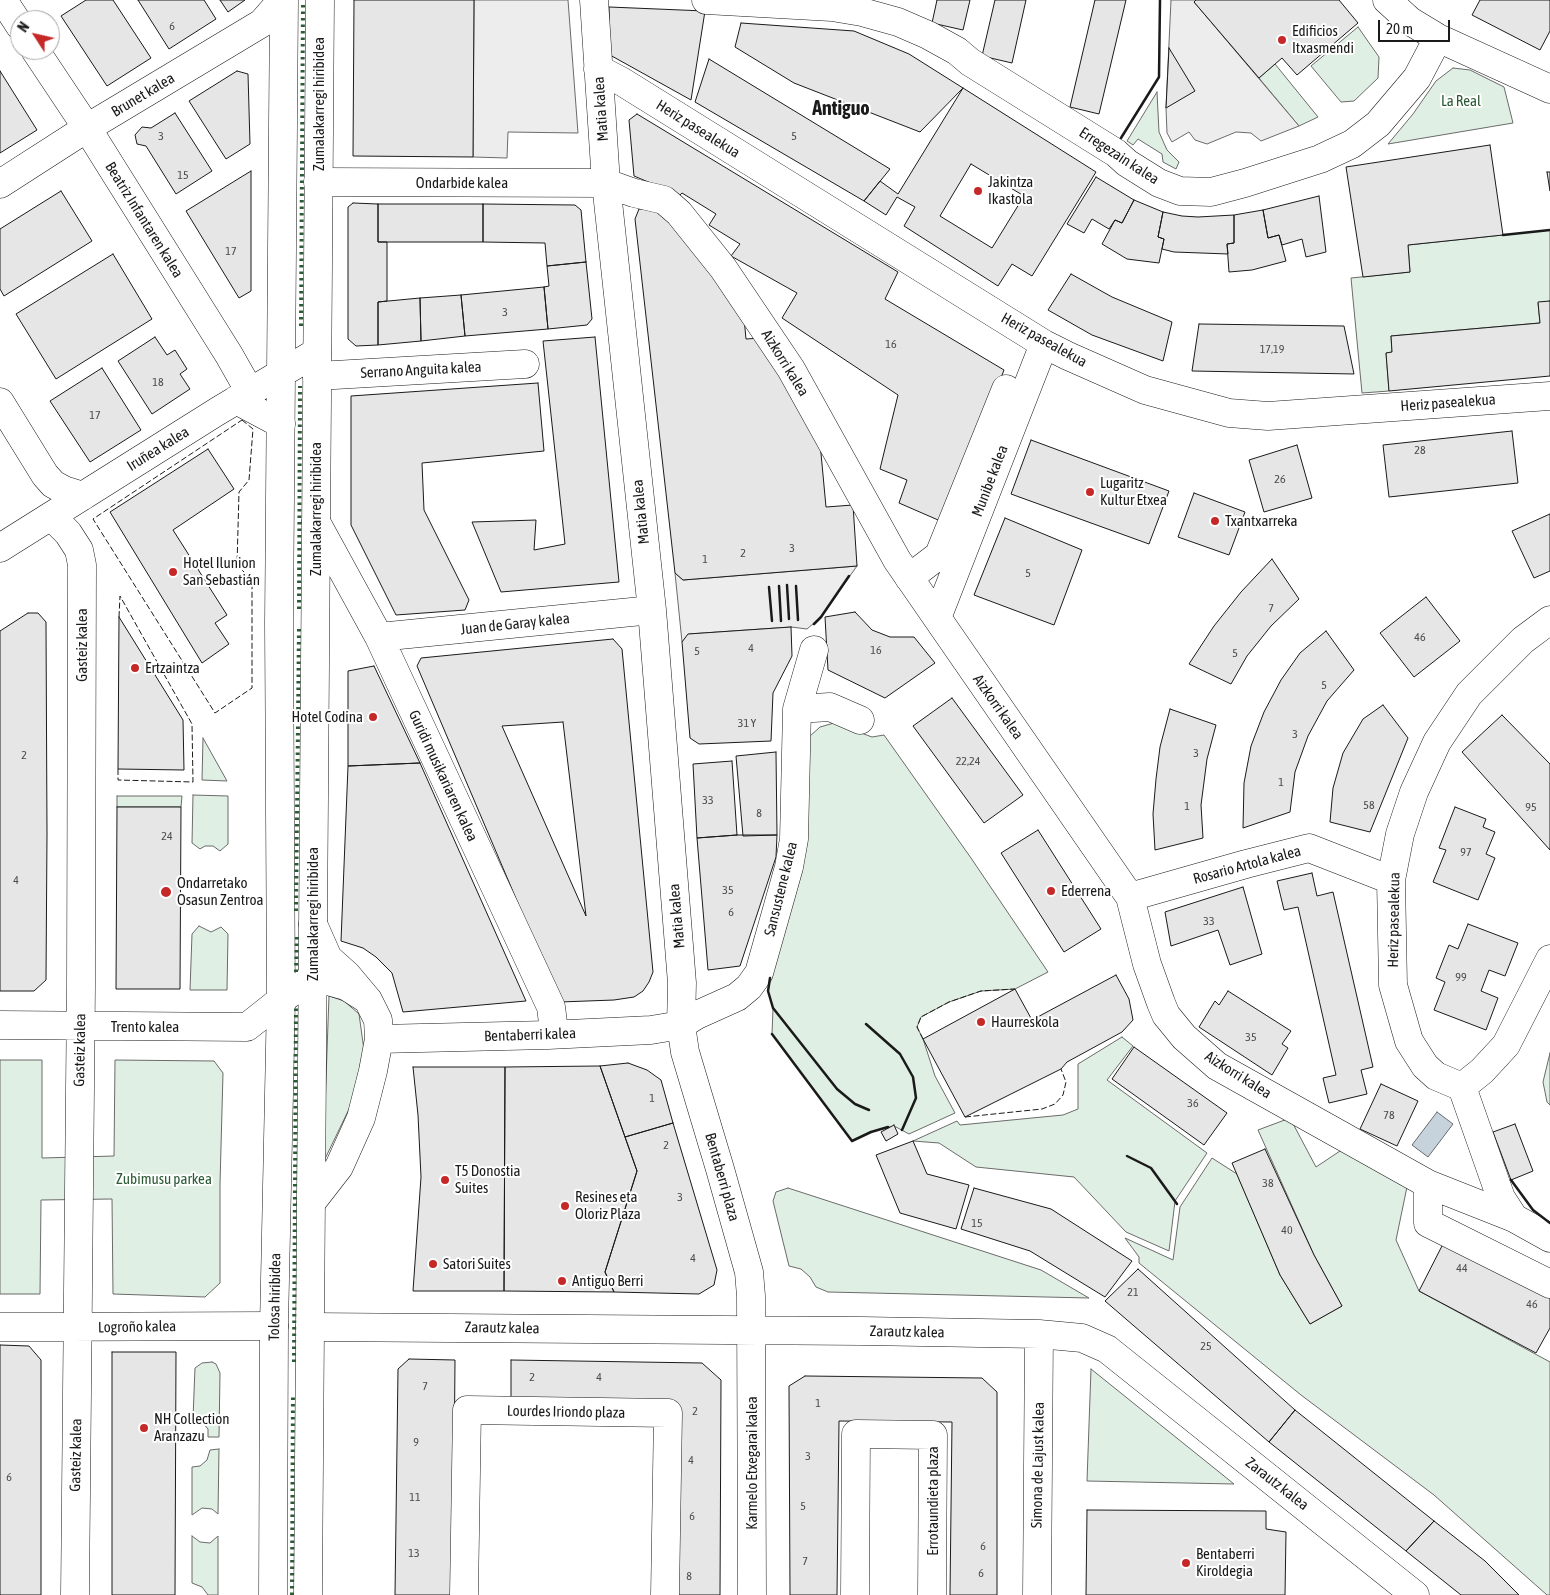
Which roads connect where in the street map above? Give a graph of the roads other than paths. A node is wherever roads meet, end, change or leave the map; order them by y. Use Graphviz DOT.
graph roads {
  1 [pos="3,0"];
  2 [pos="283,0"];
  3 [pos="320,0"];
  4 [pos="594,0"];
  5 [pos="706,0"];
  6 [pos="1387,0"];
  7 [pos="10,11"];
  8 [pos="1438,38"];
  9 [pos="43,60"];
  10 [pos="598,69"];
  11 [pos="1550,89"];
  12 [pos="87,128"];
  13 [pos="318,182"];
  14 [pos="606,183"];
  15 [pos="0,184"];
  16 [pos="1036,339"];
  17 [pos="317,364"];
  18 [pos="525,364"];
  19 [pos="281,373"];
  20 [pos="243,396"];
  21 [pos="1550,396"];
  22 [pos="0,402"];
  23 [pos="281,424"];
  24 [pos="83,496"];
  25 [pos="51,516"];
  26 [pos="316,522"];
  27 [pos="0,548"];
  28 [pos="908,578"];
  29 [pos="652,610"];
  30 [pos="936,618"];
  31 [pos="1550,620"];
  32 [pos="379,637"];
  33 [pos="814,650"];
  34 [pos="797,709"];
  35 [pos="860,720"];
  36 [pos="1392,880"];
  37 [pos="1130,897"];
  38 [pos="313,924"];
  39 [pos="1550,959"];
  40 [pos="313,977"];
  41 [pos="280,1000"];
  42 [pos="368,1000"];
  43 [pos="0,1025"];
  44 [pos="681,1025"];
  45 [pos="80,1027"];
  46 [pos="548,1034"];
  47 [pos="379,1039"];
  48 [pos="1462,1087"];
  49 [pos="1428,1184"];
  50 [pos="311,1203"];
  51 [pos="1514,1218"];
  52 [pos="1550,1238"];
  53 [pos="1550,1284"];
  54 [pos="274,1326"];
  55 [pos="0,1327"];
  56 [pos="310,1327"];
  57 [pos="77,1328"];
  58 [pos="751,1331"];
  59 [pos="1039,1334"];
  60 [pos="75,1595"];
  61 [pos="273,1595"];
  62 [pos="308,1595"];
  63 [pos="464,1595"];
  64 [pos="665,1595"];
  65 [pos="752,1595"];
  66 [pos="855,1595"];
  67 [pos="932,1595"];
  68 [pos="1037,1595"];
  69 [pos="1415,1595"];
  1 -- 7 [label="street"];
  2 -- 12 [label="street, Brunet kalea"];
  2 -- 19 [label="street"];
  3 -- 13 [label="street, Zumalakarregi hiribidea"];
  4 -- 10 [label="street, Matia kalea"];
  5 -- 8 [label="street, Erregezain kalea"];
  6 -- 8 [label="street"];
  8 -- 11 [label="street"];
  9 -- 12 [label="street, Beatriz Infantaren kalea"];
  10 -- 14 [label="street, Matia kalea"];
  10 -- 16 [label="street, Heriz pasealekua"];
  12 -- 15 [label="street, Brunet kalea"];
  12 -- 20 [label="street, Beatriz Infantaren kalea"];
  13 -- 14 [label="street, Ondarbide kalea"];
  13 -- 17 [label="street, Zumalakarregi hiribidea"];
  14 -- 28 [label="street, Aizkorri kalea"];
  14 -- 29 [label="street, Matia kalea"];
  16 -- 21 [label="street, Heriz pasealekua"];
  16 -- 28 [label="street, Munibe kalea"];
  16 -- 30 [label="street, Munibe kalea"];
  17 -- 18 [label="street, Serrano Anguita kalea"];
  17 -- 19 [label="street, Iruñea kalea"];
  17 -- 26 [label="street, Zumalakarregi hiribidea"];
  19 -- 20 [label="street, Iruñea kalea"];
  19 -- 23 [label="street"];
  20 -- 23 [label="street"];
  20 -- 24 [label="street, Iruñea kalea"];
  22 -- 24 [label="street"];
  23 -- 41 [label="street"];
  24 -- 25 [label="street, Iruñea kalea"];
  25 -- 27 [label="street, Iruñea kalea"];
  25 -- 45 [label="street, Gasteiz kalea"];
  26 -- 32 [label="street, Guridi musikariaren kalea"];
  26 -- 38 [label="street, Zumalakarregi hiribidea"];
  28 -- 30 [label="street, Aizkorri kalea"];
  29 -- 32 [label="street, Juan de Garay kalea"];
  29 -- 44 [label="street, Matia kalea"];
  30 -- 37 [label="street, Aizkorri kalea"];
  31 -- 36 [label="street, Heriz pasealekua"];
  32 -- 46 [label="street, Guridi musikariaren kalea"];
  33 -- 34 [label="street, Sansustene kalea"];
  34 -- 35 [label="street"];
  34 -- 44 [label="street, Sansustene kalea"];
  36 -- 37 [label="street, Rosario Artola kalea"];
  36 -- 48 [label="street, Heriz pasealekua"];
  37 -- 49 [label="street, Aizkorri kalea"];
  38 -- 40 [label="street, Zumalakarregi hiribidea"];
  38 -- 42 [label="street"];
  39 -- 48 [label="street"];
  40 -- 41 [label="street, Trento kalea"];
  40 -- 42 [label="street"];
  40 -- 50 [label="street, Zumalakarregi hiribidea"];
  41 -- 45 [label="street, Trento kalea"];
  41 -- 54 [label="street, Tolosa hiribidea"];
  42 -- 47 [label="street"];
  43 -- 45 [label="street, Trento kalea"];
  44 -- 46 [label="street, Bentaberri kalea"];
  44 -- 58 [label="street, Bentaberri plaza"];
  45 -- 57 [label="street, Gasteiz kalea"];
  46 -- 47 [label="street, Bentaberri kalea"];
  47 -- 50 [label="street"];
  48 -- 51 [label="street"];
  49 -- 51 [label="street, Aizkorri kalea"];
  49 -- 53 [label="street"];
  50 -- 56 [label="street"];
  51 -- 52 [label="street, Aizkorri kalea"];
  54 -- 57 [label="street, Logroño kalea"];
  54 -- 61 [label="street, Tolosa hiribidea"];
  55 -- 57 [label="street, Logroño kalea"];
  56 -- 58 [label="street, Zarautz kalea"];
  56 -- 62 [label="street"];
  57 -- 60 [label="street, Gasteiz kalea"];
  58 -- 59 [label="street, Zarautz kalea"];
  58 -- 65 [label="street, Karmelo Etxegarai kalea"];
  59 -- 68 [label="street, Simona de Lajust kalea"];
  59 -- 69 [label="street, Zarautz kalea"];
  63 -- 64 [label="street, Lourdes Iriondo plaza"];
  66 -- 67 [label="street, Errotaundieta plaza"];
}
